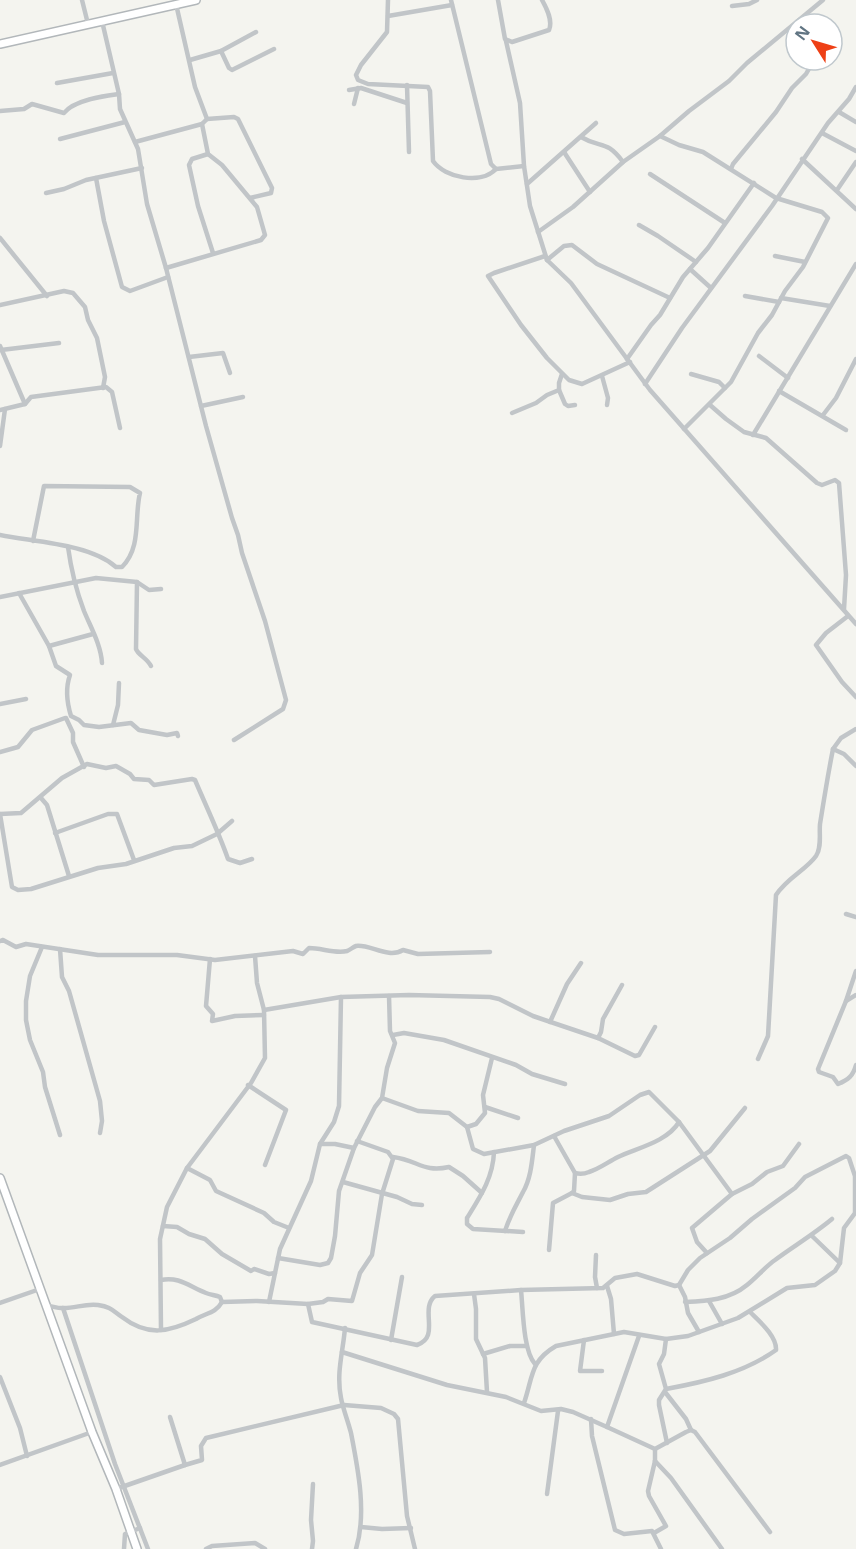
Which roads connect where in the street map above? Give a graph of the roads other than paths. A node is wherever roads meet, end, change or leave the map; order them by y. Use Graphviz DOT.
graph roads {
  1 [pos="82,0"];
  2 [pos="196,0"];
  3 [pos="388,0"];
  4 [pos="498,0"];
  5 [pos="542,0"];
  6 [pos="757,0"];
  7 [pos="823,0"];
  8 [pos="451,2"];
  9 [pos="176,4"];
  10 [pos="732,6"];
  11 [pos="388,16"];
  12 [pos="102,21"];
  13 [pos="88,24"];
  14 [pos="256,32"];
  15 [pos="506,41"];
  16 [pos="0,44"];
  17 [pos="274,49"];
  18 [pos="220,51"];
  19 [pos="190,60"];
  20 [pos="807,72"];
  21 [pos="113,73"];
  22 [pos="57,83"];
  23 [pos="408,85"];
  24 [pos="856,87"];
  25 [pos="358,88"];
  26 [pos="349,90"];
  27 [pos="119,94"];
  28 [pos="407,103"];
  29 [pos="354,104"];
  30 [pos="0,111"];
  31 [pos="838,112"];
  32 [pos="207,120"];
  33 [pos="125,122"];
  34 [pos="856,122"];
  35 [pos="596,123"];
  36 [pos="201,124"];
  37 [pos="822,133"];
  38 [pos="660,136"];
  39 [pos="581,137"];
  40 [pos="60,139"];
  41 [pos="135,142"];
  42 [pos="856,151"];
  43 [pos="409,152"];
  44 [pos="564,152"];
  45 [pos="208,154"];
  46 [pos="802,159"];
  47 [pos="623,162"];
  48 [pos="856,162"];
  49 [pos="524,166"];
  50 [pos="142,168"];
  51 [pos="496,169"];
  52 [pos="731,170"];
  53 [pos="650,174"];
  54 [pos="96,178"];
  55 [pos="754,183"];
  56 [pos="527,184"];
  57 [pos="763,189"];
  58 [pos="837,190"];
  59 [pos="590,192"];
  60 [pos="46,193"];
  61 [pos="745,195"];
  62 [pos="250,198"];
  63 [pos="776,198"];
  64 [pos="856,209"];
  65 [pos="724,224"];
  66 [pos="639,225"];
  67 [pos="538,232"];
  68 [pos="0,238"];
  69 [pos="213,254"];
  70 [pos="775,256"];
  71 [pos="546,258"];
  72 [pos="696,262"];
  73 [pos="805,262"];
  74 [pos="856,264"];
  75 [pos="166,268"];
  76 [pos="690,269"];
  77 [pos="854,273"];
  78 [pos="168,277"];
  79 [pos="711,288"];
  80 [pos="46,296"];
  81 [pos="745,296"];
  82 [pos="670,298"];
  83 [pos="780,300"];
  84 [pos="0,305"];
  85 [pos="830,306"];
  86 [pos="59,343"];
  87 [pos="1,348"];
  88 [pos="759,356"];
  89 [pos="189,357"];
  90 [pos="856,359"];
  91 [pos="629,361"];
  92 [pos="230,373"];
  93 [pos="562,374"];
  94 [pos="692,374"];
  95 [pos="602,376"];
  96 [pos="788,378"];
  97 [pos="645,384"];
  98 [pos="103,388"];
  99 [pos="725,388"];
  100 [pos="560,390"];
  101 [pos="779,391"];
  102 [pos="243,397"];
  103 [pos="25,404"];
  104 [pos="575,405"];
  105 [pos="607,405"];
  106 [pos="710,405"];
  107 [pos="201,406"];
  108 [pos="2,410"];
  109 [pos="512,413"];
  110 [pos="823,415"];
  111 [pos="120,428"];
  112 [pos="684,429"];
  113 [pos="846,430"];
  114 [pos="753,435"];
  115 [pos="0,446"];
  116 [pos="0,535"];
  117 [pos="33,541"];
  118 [pos="68,547"];
  119 [pos="74,582"];
  120 [pos="136,582"];
  121 [pos="161,589"];
  122 [pos="19,593"];
  123 [pos="0,597"];
  124 [pos="844,610"];
  125 [pos="848,615"];
  126 [pos="856,624"];
  127 [pos="93,634"];
  128 [pos="49,646"];
  129 [pos="102,663"];
  130 [pos="151,666"];
  131 [pos="119,683"];
  132 [pos="856,697"];
  133 [pos="26,699"];
  134 [pos="0,704"];
  135 [pos="68,717"];
  136 [pos="113,724"];
  137 [pos="856,729"];
  138 [pos="178,736"];
  139 [pos="234,740"];
  140 [pos="833,750"];
  141 [pos="0,752"];
  142 [pos="856,766"];
  143 [pos="84,767"];
  144 [pos="41,798"];
  145 [pos="0,814"];
  146 [pos="232,821"];
  147 [pos="55,833"];
  148 [pos="217,834"];
  149 [pos="252,859"];
  150 [pos="134,860"];
  151 [pos="69,876"];
  152 [pos="846,914"];
  153 [pos="856,917"];
  154 [pos="0,941"];
  155 [pos="42,947"];
  156 [pos="60,949"];
  157 [pos="490,951"];
  158 [pos="255,956"];
  159 [pos="210,959"];
  160 [pos="581,963"];
  161 [pos="856,971"];
  162 [pos="622,985"];
  163 [pos="856,994"];
  164 [pos="389,996"];
  165 [pos="341,997"];
  166 [pos="846,1001"];
  167 [pos="264,1012"];
  168 [pos="550,1022"];
  169 [pos="655,1027"];
  170 [pos="393,1035"];
  171 [pos="598,1038"];
  172 [pos="492,1058"];
  173 [pos="758,1059"];
  174 [pos="856,1065"];
  175 [pos="565,1084"];
  176 [pos="248,1085"];
  177 [pos="381,1098"];
  178 [pos="485,1107"];
  179 [pos="745,1108"];
  180 [pos="518,1118"];
  181 [pos="679,1122"];
  182 [pos="467,1127"];
  183 [pos="100,1133"];
  184 [pos="60,1136"];
  185 [pos="554,1136"];
  186 [pos="357,1141"];
  187 [pos="320,1144"];
  188 [pos="799,1144"];
  189 [pos="534,1145"];
  190 [pos="354,1148"];
  191 [pos="494,1152"];
  192 [pos="393,1156"];
  193 [pos="702,1156"];
  194 [pos="265,1165"];
  195 [pos="187,1168"];
  196 [pos="575,1173"];
  197 [pos="0,1178"];
  198 [pos="343,1182"];
  199 [pos="482,1193"];
  200 [pos="572,1193"];
  201 [pos="382,1194"];
  202 [pos="732,1194"];
  203 [pos="422,1205"];
  204 [pos="832,1219"];
  205 [pos="163,1226"];
  206 [pos="289,1228"];
  207 [pos="505,1231"];
  208 [pos="523,1232"];
  209 [pos="812,1236"];
  210 [pos="549,1250"];
  211 [pos="707,1252"];
  212 [pos="596,1255"];
  213 [pos="278,1258"];
  214 [pos="840,1263"];
  215 [pos="275,1273"];
  216 [pos="402,1277"];
  217 [pos="161,1280"];
  218 [pos="679,1285"];
  219 [pos="607,1286"];
  220 [pos="597,1288"];
  221 [pos="40,1289"];
  222 [pos="521,1290"];
  223 [pos="474,1294"];
  224 [pos="709,1301"];
  225 [pos="222,1302"];
  226 [pos="269,1302"];
  227 [pos="685,1302"];
  228 [pos="0,1303"];
  229 [pos="308,1304"];
  230 [pos="47,1306"];
  231 [pos="63,1308"];
  232 [pos="750,1312"];
  233 [pos="722,1323"];
  234 [pos="345,1328"];
  235 [pos="161,1330"];
  236 [pos="699,1332"];
  237 [pos="614,1334"];
  238 [pos="639,1336"];
  239 [pos="666,1339"];
  240 [pos="391,1340"];
  241 [pos="584,1340"];
  242 [pos="527,1346"];
  243 [pos="342,1352"];
  244 [pos="483,1354"];
  245 [pos="535,1364"];
  246 [pos="602,1371"];
  247 [pos="0,1377"];
  248 [pos="665,1391"];
  249 [pos="487,1392"];
  250 [pos="524,1403"];
  251 [pos="344,1405"];
  252 [pos="558,1411"];
  253 [pos="170,1417"];
  254 [pos="591,1419"];
  255 [pos="607,1427"];
  256 [pos="691,1430"];
  257 [pos="92,1432"];
  258 [pos="667,1443"];
  259 [pos="655,1449"];
  260 [pos="27,1456"];
  261 [pos="655,1461"];
  262 [pos="0,1465"];
  263 [pos="185,1465"];
  264 [pos="313,1484"];
  265 [pos="124,1487"];
  266 [pos="116,1489"];
  267 [pos="547,1494"];
  268 [pos="361,1527"];
  269 [pos="140,1528"];
  270 [pos="411,1528"];
  271 [pos="130,1532"];
  272 [pos="770,1532"];
  273 [pos="654,1533"];
  274 [pos="148,1547"];
  275 [pos="124,1549"];
  276 [pos="137,1549"];
  277 [pos="154,1549"];
  278 [pos="206,1549"];
  279 [pos="265,1549"];
  280 [pos="312,1549"];
  281 [pos="356,1549"];
  282 [pos="415,1549"];
  283 [pos="661,1549"];
  284 [pos="722,1549"];
  1 -- 13 [label="street"];
  2 -- 9 [label="main road"];
  3 -- 11 [label="street"];
  4 -- 15 [label="street"];
  5 -- 15 [label="street"];
  6 -- 10 [label="street"];
  7 -- 38 [label="street"];
  8 -- 11 [label="street"];
  8 -- 51 [label="street"];
  9 -- 12 [label="main road"];
  9 -- 19 [label="street"];
  11 -- 23 [label="street"];
  12 -- 13 [label="main road"];
  12 -- 21 [label="street"];
  13 -- 16 [label="main road"];
  14 -- 18 [label="street"];
  15 -- 49 [label="street"];
  17 -- 18 [label="street"];
  18 -- 19 [label="street"];
  19 -- 32 [label="street"];
  20 -- 52 [label="street"];
  21 -- 22 [label="street"];
  21 -- 27 [label="street"];
  23 -- 28 [label="street"];
  23 -- 51 [label="street"];
  24 -- 31 [label="street"];
  25 -- 26 [label="street"];
  25 -- 28 [label="street"];
  25 -- 29 [label="street"];
  27 -- 30 [label="street"];
  27 -- 33 [label="street"];
  28 -- 43 [label="street"];
  31 -- 34 [label="street"];
  31 -- 37 [label="street"];
  32 -- 36 [label="street"];
  32 -- 62 [label="street"];
  33 -- 40 [label="street"];
  33 -- 41 [label="street"];
  35 -- 39 [label="street"];
  36 -- 41 [label="street"];
  36 -- 45 [label="street"];
  37 -- 42 [label="street"];
  37 -- 46 [label="street"];
  38 -- 47 [label="street"];
  38 -- 52 [label="street"];
  39 -- 44 [label="street"];
  39 -- 47 [label="street"];
  41 -- 50 [label="street"];
  44 -- 56 [label="street"];
  44 -- 59 [label="street"];
  45 -- 62 [label="street"];
  45 -- 69 [label="street"];
  46 -- 58 [label="street"];
  46 -- 63 [label="street"];
  47 -- 59 [label="street"];
  48 -- 58 [label="street"];
  49 -- 51 [label="street"];
  49 -- 56 [label="street"];
  50 -- 54 [label="street"];
  50 -- 75 [label="street"];
  52 -- 55 [label="street"];
  53 -- 65 [label="street"];
  54 -- 60 [label="street"];
  54 -- 78 [label="street"];
  55 -- 57 [label="street"];
  55 -- 61 [label="street"];
  56 -- 67 [label="street"];
  57 -- 61 [label="street"];
  57 -- 63 [label="street"];
  58 -- 64 [label="street"];
  59 -- 67 [label="street"];
  61 -- 65 [label="street"];
  62 -- 69 [label="street"];
  63 -- 73 [label="street"];
  63 -- 79 [label="street"];
  65 -- 72 [label="street"];
  66 -- 72 [label="street"];
  67 -- 71 [label="street"];
  68 -- 80 [label="street"];
  69 -- 75 [label="street"];
  70 -- 73 [label="street"];
  71 -- 82 [label="street"];
  71 -- 91 [label="street"];
  71 -- 93 [label="street"];
  72 -- 76 [label="street"];
  73 -- 83 [label="street"];
  74 -- 77 [label="street"];
  75 -- 78 [label="street"];
  76 -- 79 [label="street"];
  76 -- 82 [label="street"];
  77 -- 85 [label="street"];
  78 -- 89 [label="street"];
  79 -- 97 [label="street"];
  80 -- 84 [label="street"];
  80 -- 98 [label="street"];
  81 -- 83 [label="street"];
  82 -- 91 [label="street"];
  83 -- 85 [label="street"];
  83 -- 99 [label="street"];
  85 -- 96 [label="street"];
  86 -- 87 [label="street"];
  87 -- 103 [label="street"];
  88 -- 96 [label="street"];
  89 -- 92 [label="street"];
  89 -- 107 [label="street"];
  90 -- 110 [label="street"];
  91 -- 95 [label="street"];
  91 -- 97 [label="street"];
  93 -- 95 [label="street"];
  93 -- 100 [label="street"];
  94 -- 99 [label="street"];
  95 -- 105 [label="street"];
  96 -- 101 [label="street"];
  97 -- 112 [label="street"];
  98 -- 103 [label="street"];
  98 -- 111 [label="street"];
  99 -- 106 [label="street"];
  100 -- 104 [label="street"];
  100 -- 109 [label="street"];
  101 -- 110 [label="street"];
  101 -- 114 [label="street"];
  102 -- 107 [label="street"];
  103 -- 108 [label="street"];
  106 -- 112 [label="street"];
  106 -- 114 [label="street"];
  107 -- 139 [label="street"];
  108 -- 115 [label="street"];
  110 -- 113 [label="street"];
  112 -- 124 [label="street"];
  114 -- 124 [label="street"];
  116 -- 117 [label="street"];
  117 -- 118 [label="street"];
  117 -- 118 [label="street"];
  118 -- 119 [label="street"];
  119 -- 120 [label="street"];
  119 -- 122 [label="street"];
  119 -- 127 [label="street"];
  120 -- 121 [label="street"];
  120 -- 130 [label="street"];
  122 -- 123 [label="street"];
  122 -- 128 [label="street"];
  124 -- 125 [label="street"];
  125 -- 126 [label="street"];
  125 -- 132 [label="street"];
  127 -- 128 [label="street"];
  127 -- 129 [label="street"];
  128 -- 135 [label="street"];
  131 -- 136 [label="street"];
  133 -- 134 [label="street"];
  135 -- 136 [label="street"];
  135 -- 141 [label="street"];
  135 -- 143 [label="street"];
  136 -- 138 [label="street"];
  137 -- 140 [label="street"];
  140 -- 142 [label="street"];
  140 -- 173 [label="street"];
  143 -- 144 [label="street"];
  143 -- 148 [label="street"];
  144 -- 145 [label="street"];
  144 -- 147 [label="street"];
  145 -- 151 [label="street"];
  146 -- 148 [label="street"];
  147 -- 150 [label="street"];
  147 -- 151 [label="street"];
  148 -- 149 [label="street"];
  148 -- 150 [label="street"];
  150 -- 151 [label="street"];
  152 -- 153 [label="street"];
  154 -- 155 [label="street"];
  155 -- 156 [label="street"];
  155 -- 184 [label="street"];
  156 -- 159 [label="street"];
  156 -- 183 [label="street"];
  157 -- 158 [label="street"];
  158 -- 159 [label="street"];
  158 -- 167 [label="street"];
  159 -- 167 [label="street"];
  160 -- 168 [label="street"];
  161 -- 166 [label="street"];
  162 -- 171 [label="street"];
  163 -- 166 [label="street"];
  164 -- 165 [label="street"];
  164 -- 168 [label="street"];
  164 -- 170 [label="street"];
  165 -- 167 [label="street"];
  165 -- 187 [label="street"];
  166 -- 174 [label="street"];
  167 -- 176 [label="street"];
  168 -- 171 [label="street"];
  169 -- 171 [label="street"];
  170 -- 172 [label="street"];
  170 -- 177 [label="street"];
  172 -- 175 [label="street"];
  172 -- 178 [label="street"];
  176 -- 194 [label="street"];
  176 -- 195 [label="street"];
  177 -- 182 [label="street"];
  177 -- 186 [label="street"];
  178 -- 180 [label="street"];
  178 -- 182 [label="street"];
  179 -- 193 [label="street"];
  181 -- 185 [label="street"];
  181 -- 193 [label="street"];
  181 -- 196 [label="street"];
  182 -- 191 [label="street"];
  185 -- 189 [label="street"];
  185 -- 196 [label="street"];
  186 -- 190 [label="street"];
  186 -- 192 [label="street"];
  187 -- 190 [label="street"];
  187 -- 206 [label="street"];
  188 -- 202 [label="street"];
  189 -- 191 [label="street"];
  189 -- 207 [label="street"];
  190 -- 198 [label="street"];
  191 -- 199 [label="street"];
  192 -- 199 [label="street"];
  192 -- 201 [label="street"];
  193 -- 200 [label="street"];
  193 -- 202 [label="street"];
  195 -- 205 [label="street"];
  195 -- 206 [label="street"];
  196 -- 200 [label="street"];
  197 -- 221 [label="main road"];
  198 -- 201 [label="street"];
  198 -- 213 [label="street"];
  199 -- 207 [label="street"];
  200 -- 210 [label="street"];
  201 -- 203 [label="street"];
  201 -- 229 [label="street"];
  202 -- 211 [label="street"];
  204 -- 209 [label="street"];
  205 -- 215 [label="street"];
  205 -- 217 [label="street"];
  206 -- 213 [label="street"];
  207 -- 208 [label="street"];
  209 -- 214 [label="street"];
  209 -- 224 [label="street"];
  211 -- 214 [label="street"];
  211 -- 218 [label="street"];
  212 -- 220 [label="street"];
  213 -- 215 [label="street"];
  214 -- 232 [label="street"];
  215 -- 226 [label="street"];
  216 -- 240 [label="street"];
  217 -- 225 [label="street"];
  217 -- 235 [label="street"];
  218 -- 219 [label="street"];
  218 -- 227 [label="street"];
  219 -- 220 [label="street"];
  219 -- 237 [label="street"];
  220 -- 222 [label="street"];
  221 -- 228 [label="street"];
  221 -- 230 [label="main road"];
  222 -- 223 [label="street"];
  222 -- 242 [label="street"];
  223 -- 240 [label="street"];
  223 -- 244 [label="street"];
  224 -- 227 [label="street"];
  224 -- 233 [label="street"];
  225 -- 226 [label="street"];
  225 -- 235 [label="street"];
  226 -- 229 [label="street"];
  227 -- 236 [label="street"];
  229 -- 234 [label="street"];
  230 -- 231 [label="street"];
  230 -- 257 [label="main road"];
  231 -- 235 [label="street"];
  231 -- 265 [label="street"];
  232 -- 233 [label="street"];
  232 -- 248 [label="street"];
  233 -- 236 [label="street"];
  234 -- 240 [label="street"];
  234 -- 243 [label="street"];
  236 -- 239 [label="street"];
  237 -- 238 [label="street"];
  237 -- 241 [label="street"];
  238 -- 239 [label="street"];
  238 -- 255 [label="street"];
  239 -- 248 [label="street"];
  241 -- 245 [label="street"];
  241 -- 246 [label="street"];
  242 -- 244 [label="street"];
  242 -- 245 [label="street"];
  243 -- 249 [label="street"];
  243 -- 251 [label="street"];
  244 -- 249 [label="street"];
  245 -- 250 [label="street"];
  247 -- 260 [label="street"];
  248 -- 256 [label="street"];
  248 -- 258 [label="street"];
  249 -- 250 [label="street"];
  250 -- 252 [label="street"];
  251 -- 263 [label="street"];
  251 -- 268 [label="street"];
  251 -- 270 [label="street"];
  252 -- 254 [label="street"];
  252 -- 267 [label="street"];
  253 -- 263 [label="street"];
  254 -- 255 [label="street"];
  254 -- 273 [label="street"];
  255 -- 259 [label="street"];
  256 -- 258 [label="street"];
  256 -- 272 [label="street"];
  257 -- 260 [label="street"];
  257 -- 266 [label="main road"];
  258 -- 259 [label="street"];
  259 -- 261 [label="street"];
  260 -- 262 [label="street"];
  261 -- 273 [label="street"];
  261 -- 284 [label="street"];
  263 -- 265 [label="street"];
  264 -- 280 [label="street"];
  265 -- 266 [label="street"];
  265 -- 269 [label="street"];
  266 -- 271 [label="main road"];
  268 -- 270 [label="street"];
  268 -- 281 [label="street"];
  269 -- 271 [label="street"];
  269 -- 274 [label="street"];
  270 -- 282 [label="street"];
  271 -- 275 [label="street"];
  271 -- 276 [label="main road"];
  273 -- 283 [label="street"];
  274 -- 277 [label="street"];
  278 -- 279 [label="street"];
}
